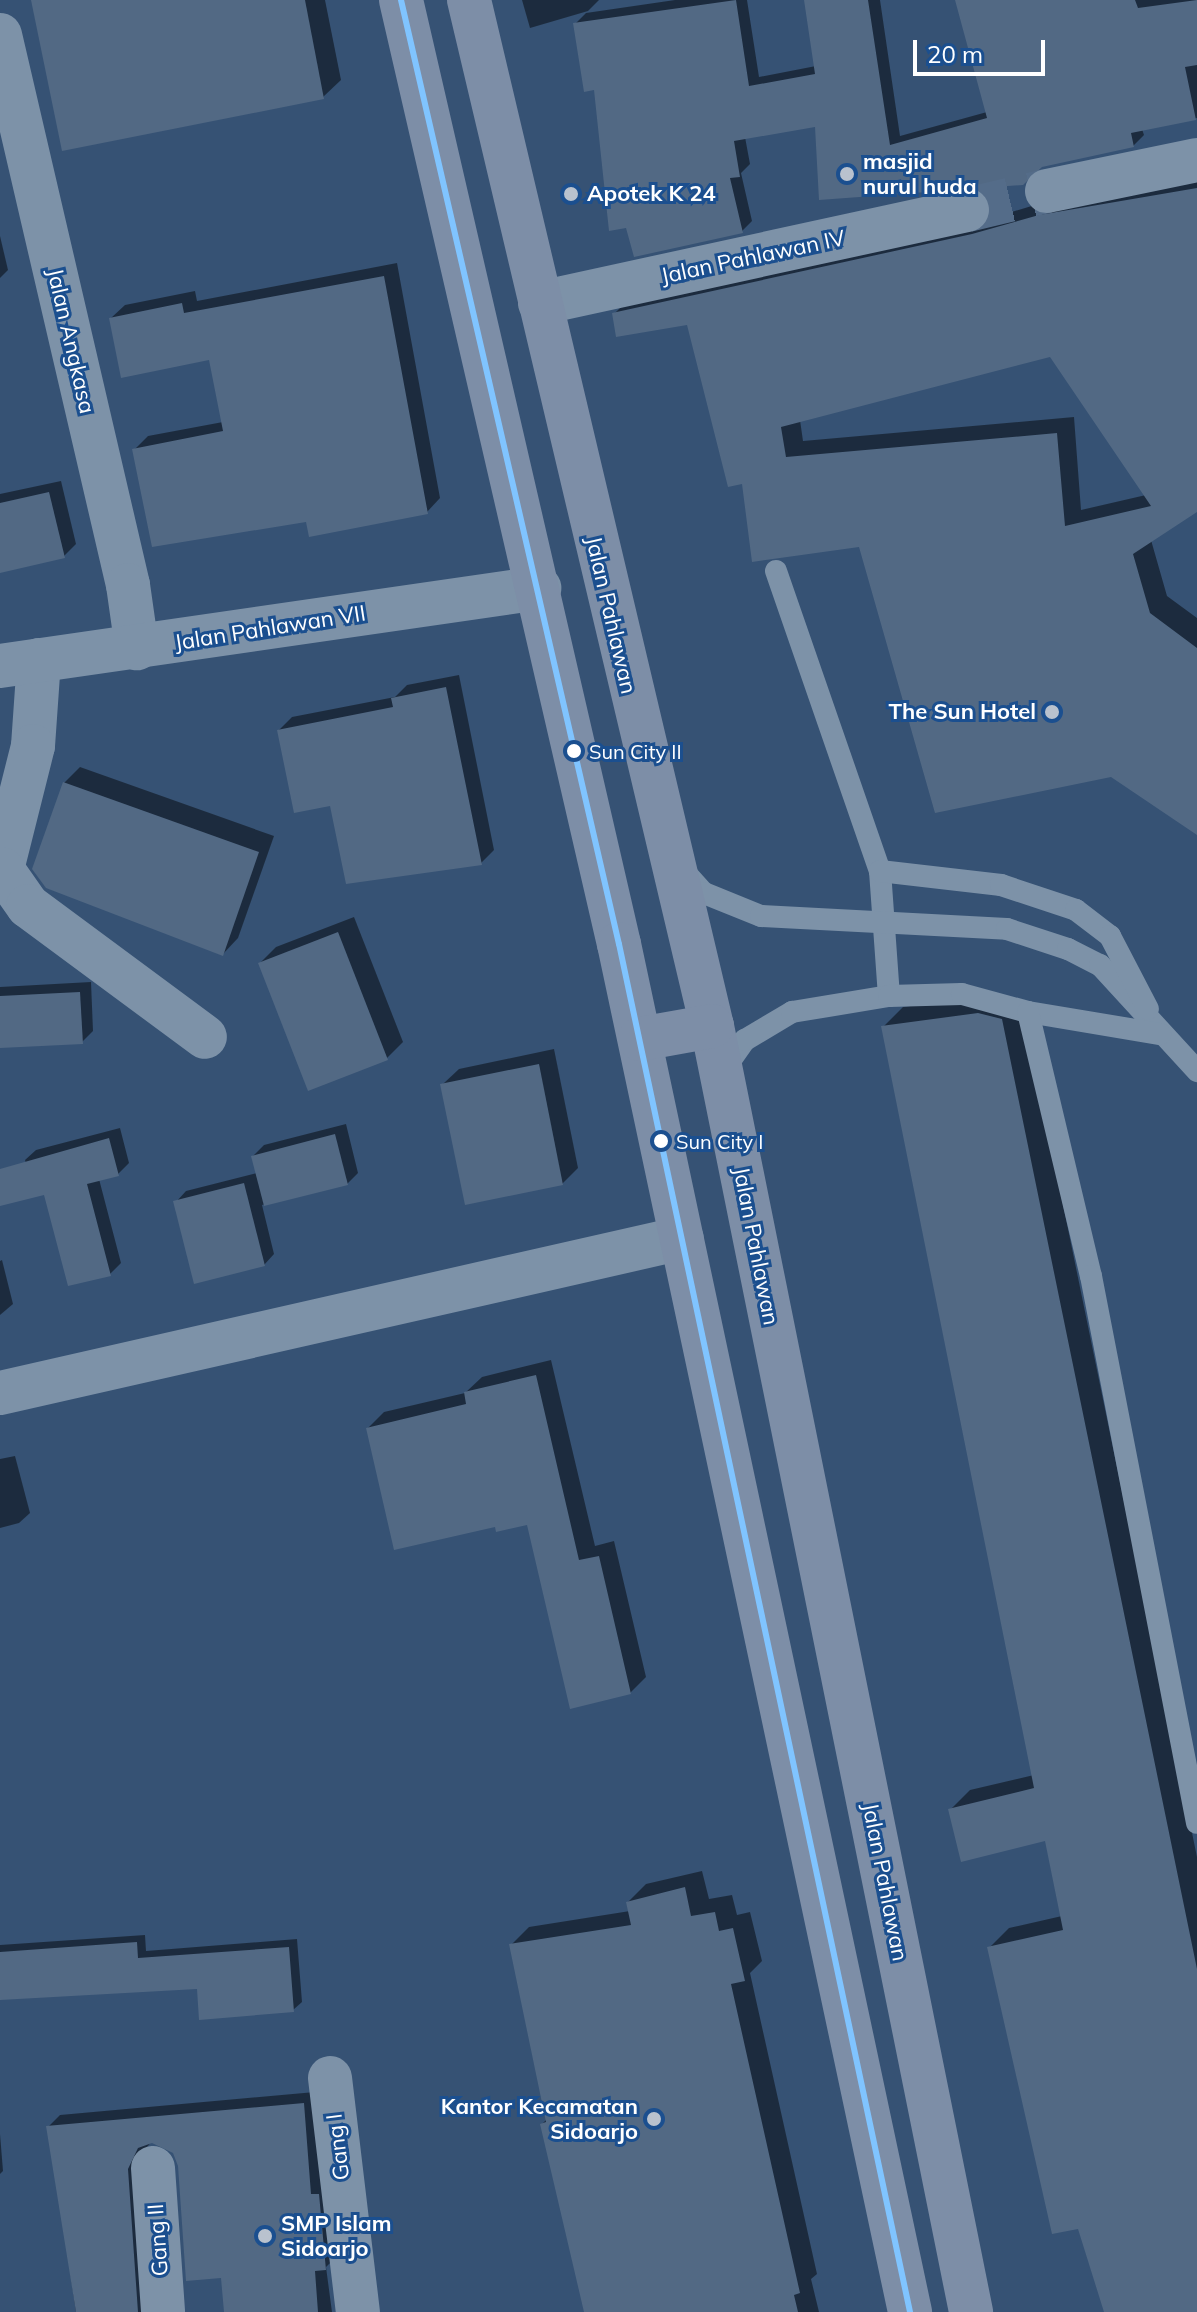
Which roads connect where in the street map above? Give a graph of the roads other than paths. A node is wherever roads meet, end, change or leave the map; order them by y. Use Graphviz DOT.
graph roads {
  1 [pos="401,0"];
  2 [pos="469,0"];
  3 [pos="0,35"];
  4 [pos="1197,160"];
  5 [pos="1047,191"];
  6 [pos="967,210"];
  7 [pos="540,303"];
  8 [pos="776,571"];
  9 [pos="539,588"];
  10 [pos="137,648"];
  11 [pos="20,663"];
  12 [pos="667,852"];
  13 [pos="880,871"];
  14 [pos="886,921"];
  15 [pos="685,931"];
  16 [pos="619,944"];
  17 [pos="889,996"];
  18 [pos="1028,1012"];
  19 [pos="712,1026"];
  20 [pos="1160,1034"];
  21 [pos="205,1037"];
  22 [pos="640,1039"];
  23 [pos="1197,1071"];
  24 [pos="722,1073"];
  25 [pos="682,1238"];
  26 [pos="0,1393"];
  27 [pos="1197,1823"];
  28 [pos="330,2078"];
  29 [pos="153,2168"];
  30 [pos="163,2312"];
  31 [pos="358,2312"];
  32 [pos="910,2312"];
  33 [pos="971,2312"];
  1 -- 9 [label="main road"];
  2 -- 7 [label="main road, Jalan Pahlawan"];
  3 -- 10 [label="street, Jalan Angkasa"];
  4 -- 5 [label="street"];
  6 -- 7 [label="street, Jalan Pahlawan IV"];
  7 -- 12 [label="main road, Jalan Pahlawan"];
  8 -- 13 [label="lane"];
  9 -- 10 [label="street, Jalan Pahlawan VII"];
  9 -- 16 [label="main road"];
  10 -- 11 [label="street, Jalan Pahlawan VII"];
  11 -- 21 [label="street"];
  12 -- 14 [label="lane"];
  12 -- 15 [label="main road, Jalan Pahlawan"];
  13 -- 14 [label="lane"];
  13 -- 20 [label="lane"];
  14 -- 17 [label="lane"];
  14 -- 20 [label="lane"];
  15 -- 16 [label="main road"];
  15 -- 19 [label="main road, Jalan Pahlawan"];
  16 -- 22 [label="main road"];
  17 -- 18 [label="lane"];
  17 -- 24 [label="lane"];
  18 -- 20 [label="lane"];
  18 -- 27 [label="lane"];
  19 -- 22 [label="main road"];
  19 -- 24 [label="main road, Jalan Pahlawan"];
  20 -- 23 [label="lane"];
  22 -- 25 [label="main road"];
  24 -- 33 [label="main road, Jalan Pahlawan"];
  25 -- 26 [label="street"];
  25 -- 32 [label="main road"];
  28 -- 31 [label="street, Gang I"];
  29 -- 30 [label="street, Gang II"];
}
